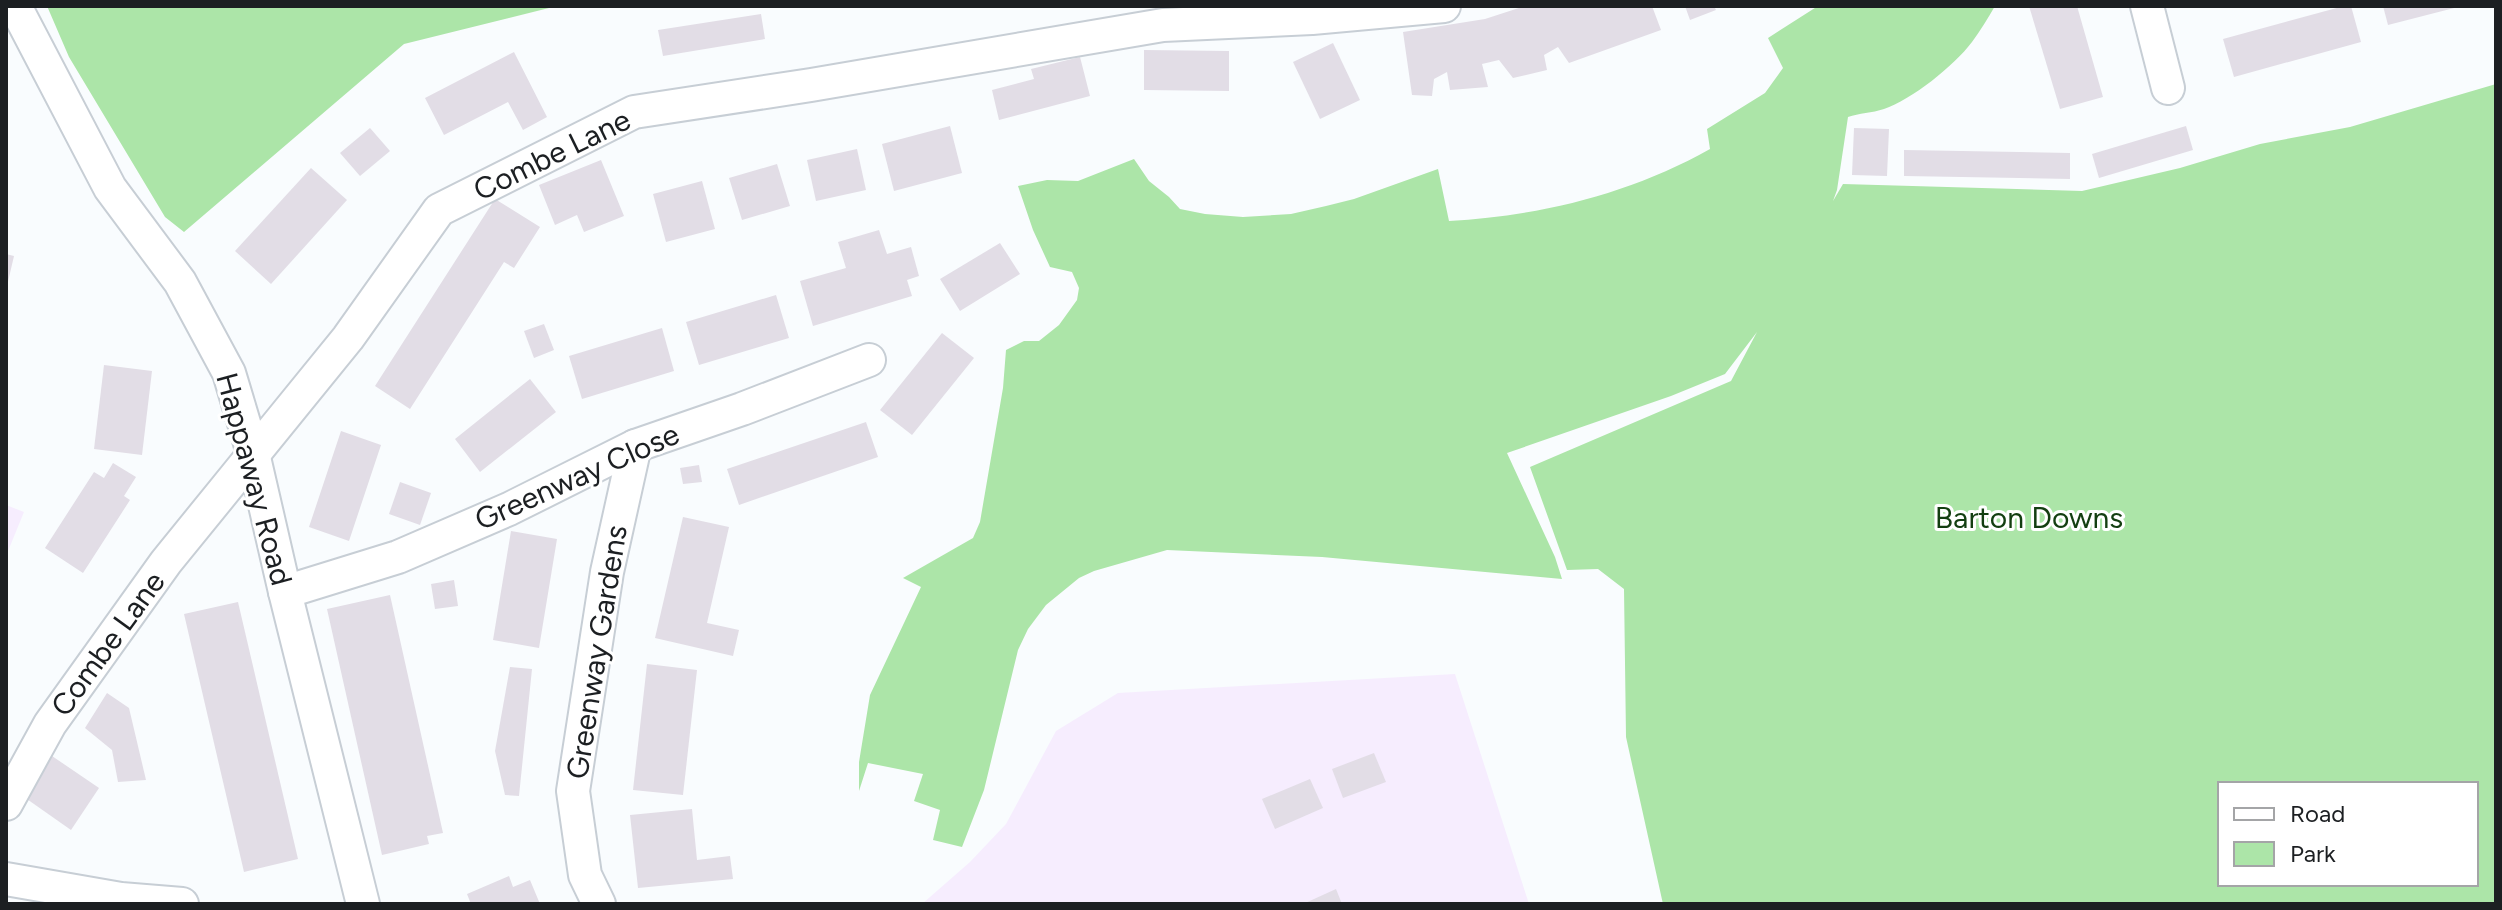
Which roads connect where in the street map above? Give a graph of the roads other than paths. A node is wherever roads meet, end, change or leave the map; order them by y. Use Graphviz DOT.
graph roads {
  1 [pos="15,6"];
  2 [pos="1444,6"];
  3 [pos="2147,6"];
  4 [pos="2168,88"];
  5 [pos="869,360"];
  6 [pos="635,446"];
  7 [pos="253,453"];
  8 [pos="285,592"];
  9 [pos="6,804"];
  10 [pos="23,889"];
  11 [pos="182,904"];
  12 [pos="363,904"];
  13 [pos="599,904"];
  1 -- 7 [label="street, Happaway Road"];
  2 -- 7 [label="street, Combe Lane"];
  3 -- 4 [label="street"];
  5 -- 6 [label="street, Greenway Close"];
  6 -- 8 [label="street, Greenway Close"];
  6 -- 13 [label="street, Greenway Gardens"];
  7 -- 8 [label="street, Happaway Road"];
  7 -- 9 [label="street, Combe Lane"];
  8 -- 12 [label="street, Happaway Road"];
  10 -- 11 [label="street"];
}
